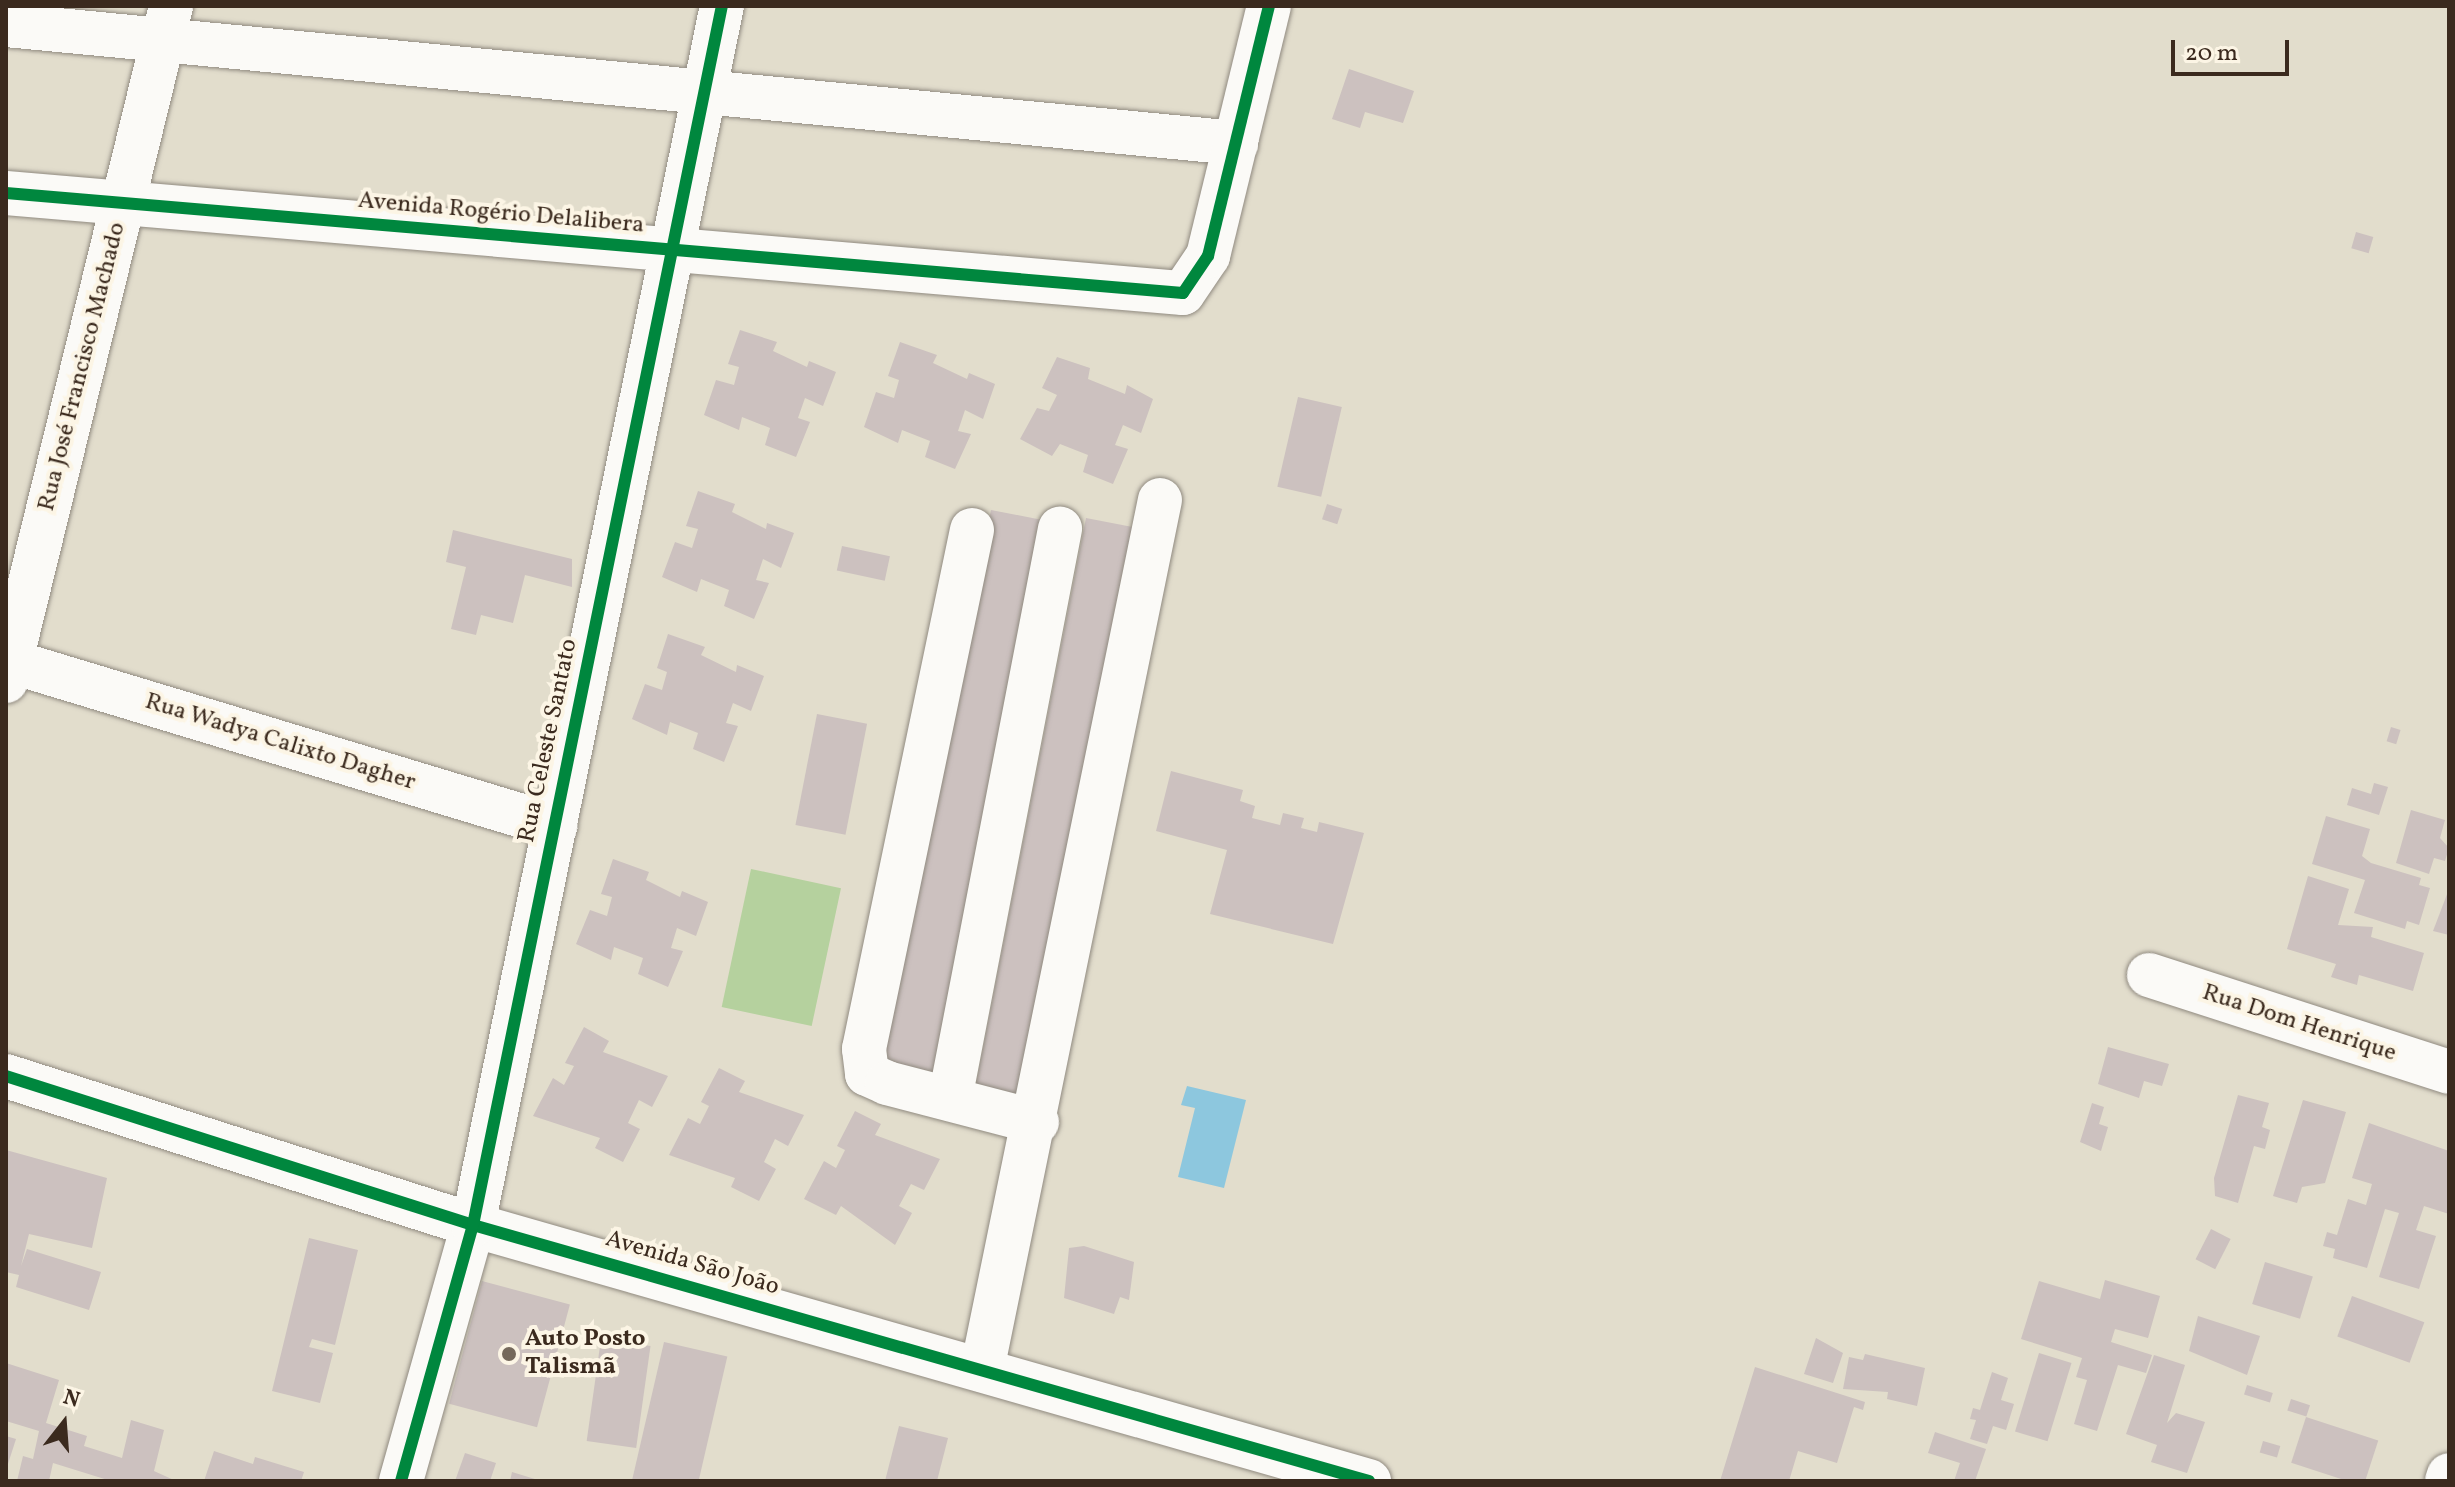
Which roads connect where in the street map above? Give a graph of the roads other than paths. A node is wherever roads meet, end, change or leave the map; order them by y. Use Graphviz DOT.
graph roads {
  1 [pos="722,6"];
  2 [pos="1269,6"];
  3 [pos="167,23"];
  4 [pos="6,25"];
  5 [pos="705,88"];
  6 [pos="1236,143"];
  7 [pos="6,193"];
  8 [pos="123,203"];
  9 [pos="672,251"];
  10 [pos="1160,500"];
  11 [pos="1060,529"];
  12 [pos="972,530"];
  13 [pos="8,667"];
  14 [pos="555,826"];
  15 [pos="2149,975"];
  16 [pos="2449,1072"];
  17 [pos="6,1076"];
  18 [pos="950,1099"];
  19 [pos="1037,1122"];
  20 [pos="473,1225"];
  21 [pos="982,1370"];
  22 [pos="401,1481"];
  23 [pos="1369,1481"];
  1 -- 5 [label="street, Rua Celeste Santato"];
  2 -- 6 [label="street"];
  3 -- 4 [label="street"];
  3 -- 5 [label="street"];
  3 -- 8 [label="street, Rua José Francisco Machado"];
  5 -- 6 [label="street"];
  5 -- 9 [label="street, Rua Celeste Santato"];
  6 -- 9 [label="street, Avenida Rogério Delalibera"];
  7 -- 8 [label="street, Avenida Rogério Delalibera"];
  8 -- 9 [label="street, Avenida Rogério Delalibera"];
  8 -- 13 [label="street, Rua José Francisco Machado"];
  9 -- 14 [label="street, Rua Celeste Santato"];
  10 -- 19 [label="street"];
  11 -- 18 [label="street"];
  12 -- 18 [label="street"];
  13 -- 14 [label="street, Rua Wadya Calixto Dagher"];
  14 -- 20 [label="street, Rua Celeste Santato"];
  15 -- 16 [label="street, Rua Dom Henrique"];
  17 -- 20 [label="street, Avenida São João"];
  18 -- 19 [label="street"];
  19 -- 21 [label="street"];
  20 -- 21 [label="street, Avenida São João"];
  20 -- 22 [label="street, Rua Celeste Santato"];
  21 -- 23 [label="street, Avenida São João"];
}
